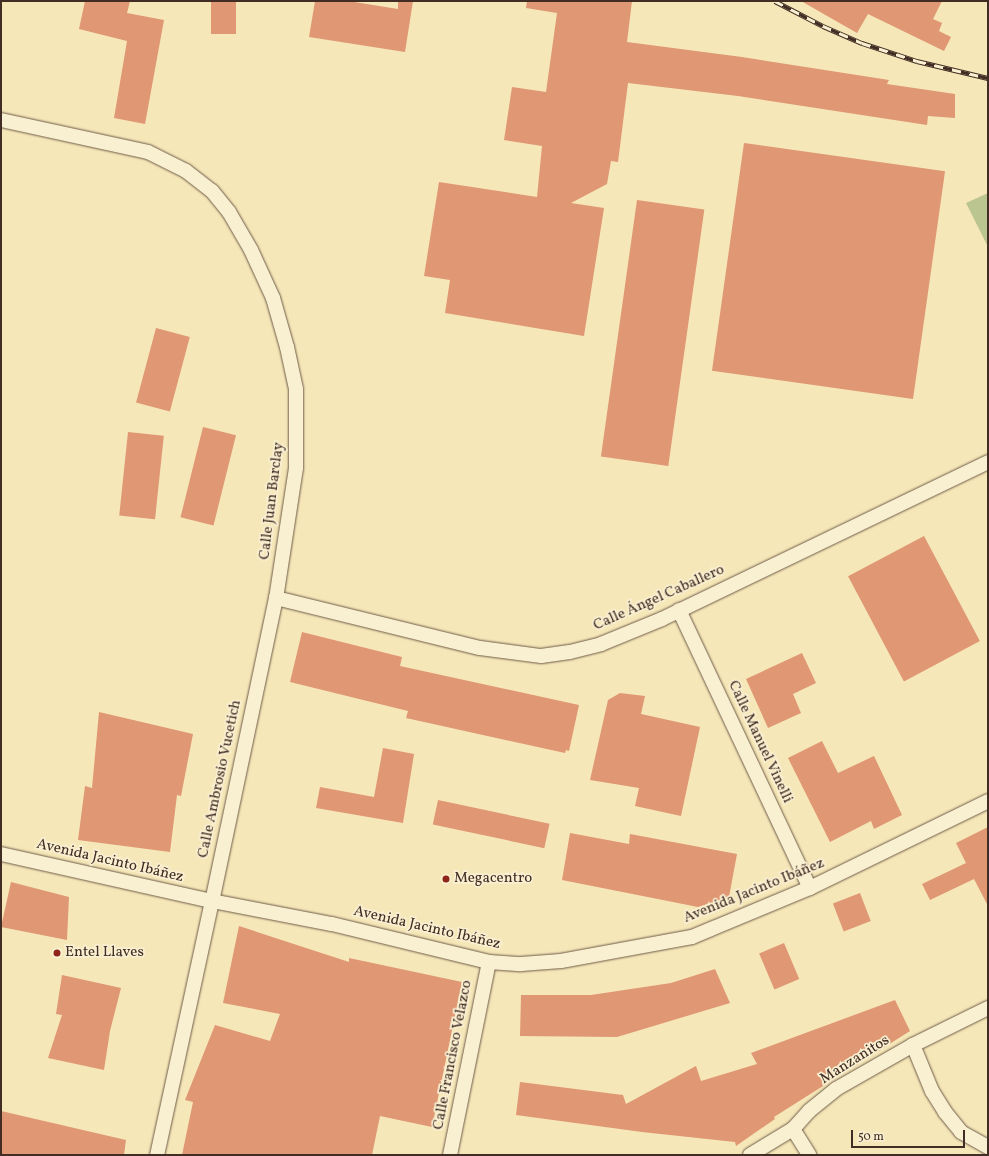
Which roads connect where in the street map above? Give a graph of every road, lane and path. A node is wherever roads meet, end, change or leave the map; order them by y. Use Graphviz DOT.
graph roads {
  1 [pos="1,120"];
  2 [pos="988,462"];
  3 [pos="276,598"];
  4 [pos="679,610"];
  5 [pos="988,801"];
  6 [pos="1,854"];
  7 [pos="810,888"];
  8 [pos="212,901"];
  9 [pos="489,962"];
  10 [pos="988,1008"];
  11 [pos="913,1045"];
  12 [pos="793,1129"];
  13 [pos="988,1147"];
  14 [pos="157,1155"];
  15 [pos="450,1155"];
  16 [pos="750,1155"];
  17 [pos="809,1155"];
  1 -- 3 [label="street, Calle Juan Barclay"];
  2 -- 4 [label="street, Calle Ángel Caballero"];
  3 -- 4 [label="street, Calle Ángel Caballero"];
  3 -- 8 [label="street, Calle Ambrosio Vucetich"];
  4 -- 7 [label="street, Calle Manuel Vinelli"];
  5 -- 7 [label="street, Avenida Jacinto Ibáñez"];
  6 -- 8 [label="street, Avenida Jacinto Ibáñez"];
  7 -- 9 [label="street, Avenida Jacinto Ibáñez"];
  8 -- 9 [label="street, Avenida Jacinto Ibáñez"];
  8 -- 14 [label="street, Calle Ambrosio Vucetich"];
  9 -- 15 [label="street, Calle Francisco Velazco"];
  10 -- 11 [label="street, Manzanitos"];
  11 -- 12 [label="street, Manzanitos"];
  11 -- 13 [label="street"];
  12 -- 16 [label="street, Manzanitos"];
  12 -- 17 [label="street"];
}
